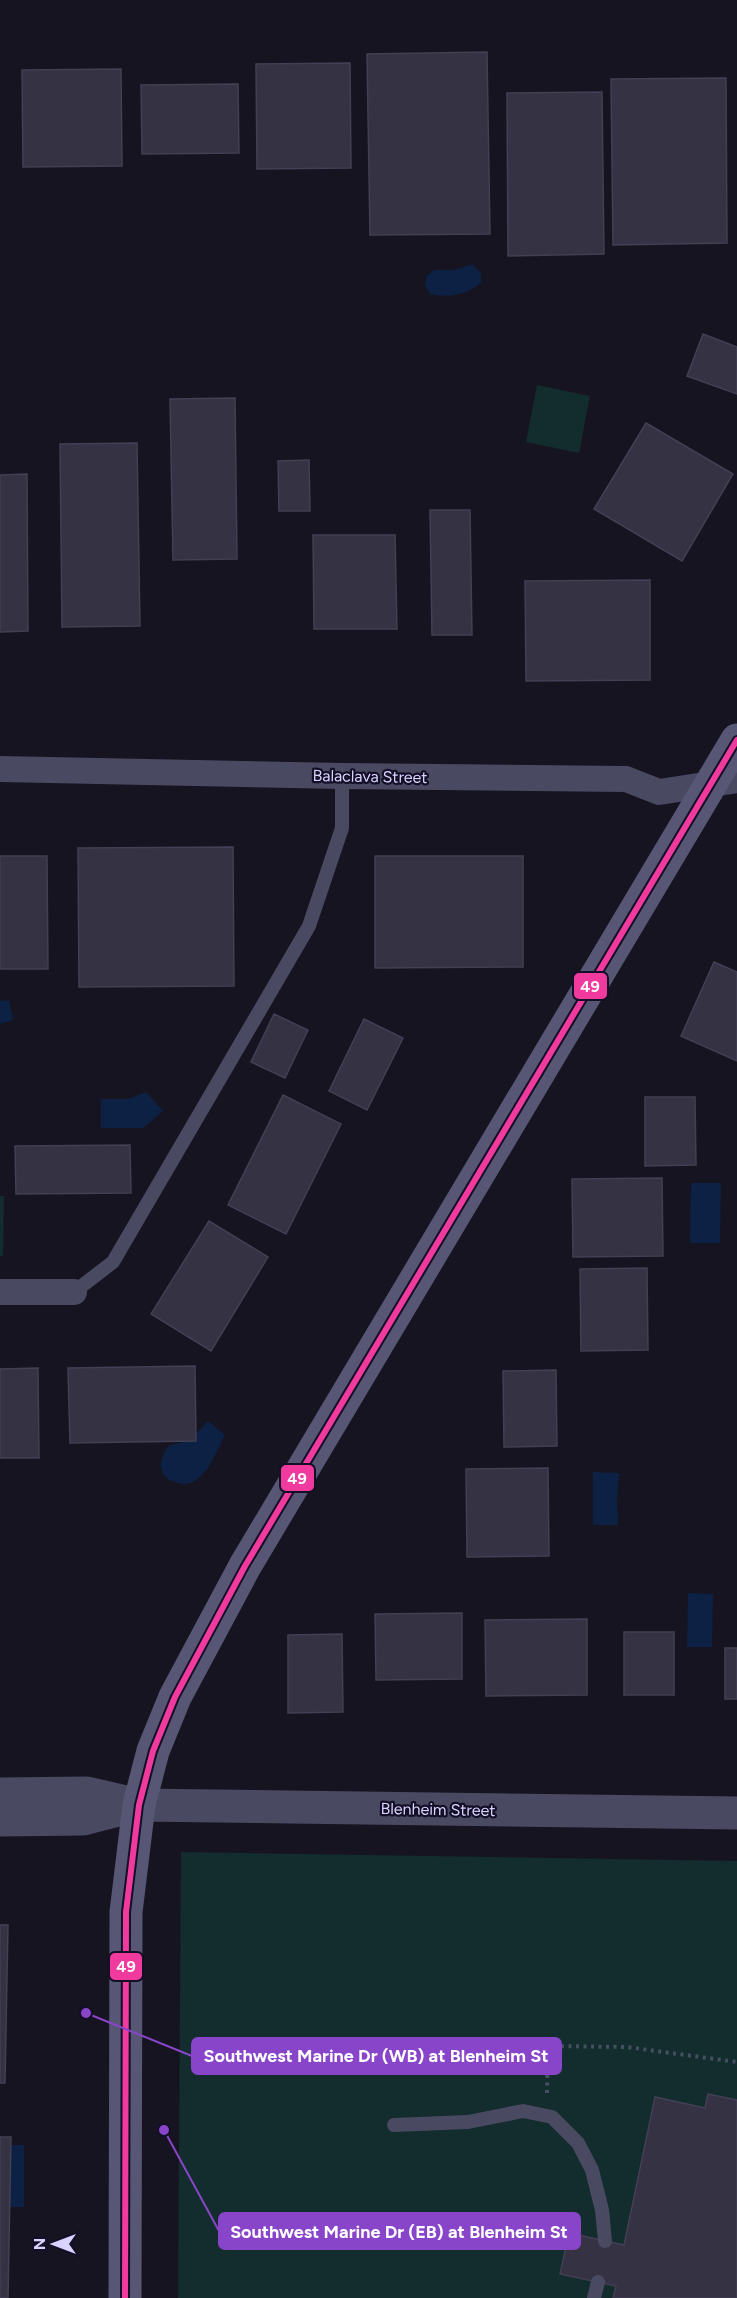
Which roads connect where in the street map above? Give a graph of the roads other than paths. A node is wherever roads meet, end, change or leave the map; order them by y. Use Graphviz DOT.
graph roads {
  1 [pos="737,740"];
  2 [pos="0,769"];
  3 [pos="342,776"];
  4 [pos="723,782"];
  5 [pos="0,1292"];
  6 [pos="74,1292"];
  7 [pos="0,1794"];
  8 [pos="139,1805"];
  9 [pos="737,1813"];
  10 [pos="0,1820"];
  11 [pos="394,2125"];
  12 [pos="605,2241"];
  13 [pos="598,2282"];
  14 [pos="125,2298"];
  15 [pos="594,2298"];
  1 -- 4 [label="main road"];
  2 -- 3 [label="street, Balaclava Street"];
  3 -- 4 [label="street, Balaclava Street"];
  3 -- 6 [label="lane"];
  4 -- 8 [label="main road"];
  5 -- 6 [label="street"];
  7 -- 8 [label="street, Blenheim Street"];
  8 -- 9 [label="street, Blenheim Street"];
  8 -- 10 [label="street, Blenheim Street"];
  8 -- 14 [label="main road"];
  11 -- 12 [label="lane"];
  13 -- 15 [label="lane"];
}
